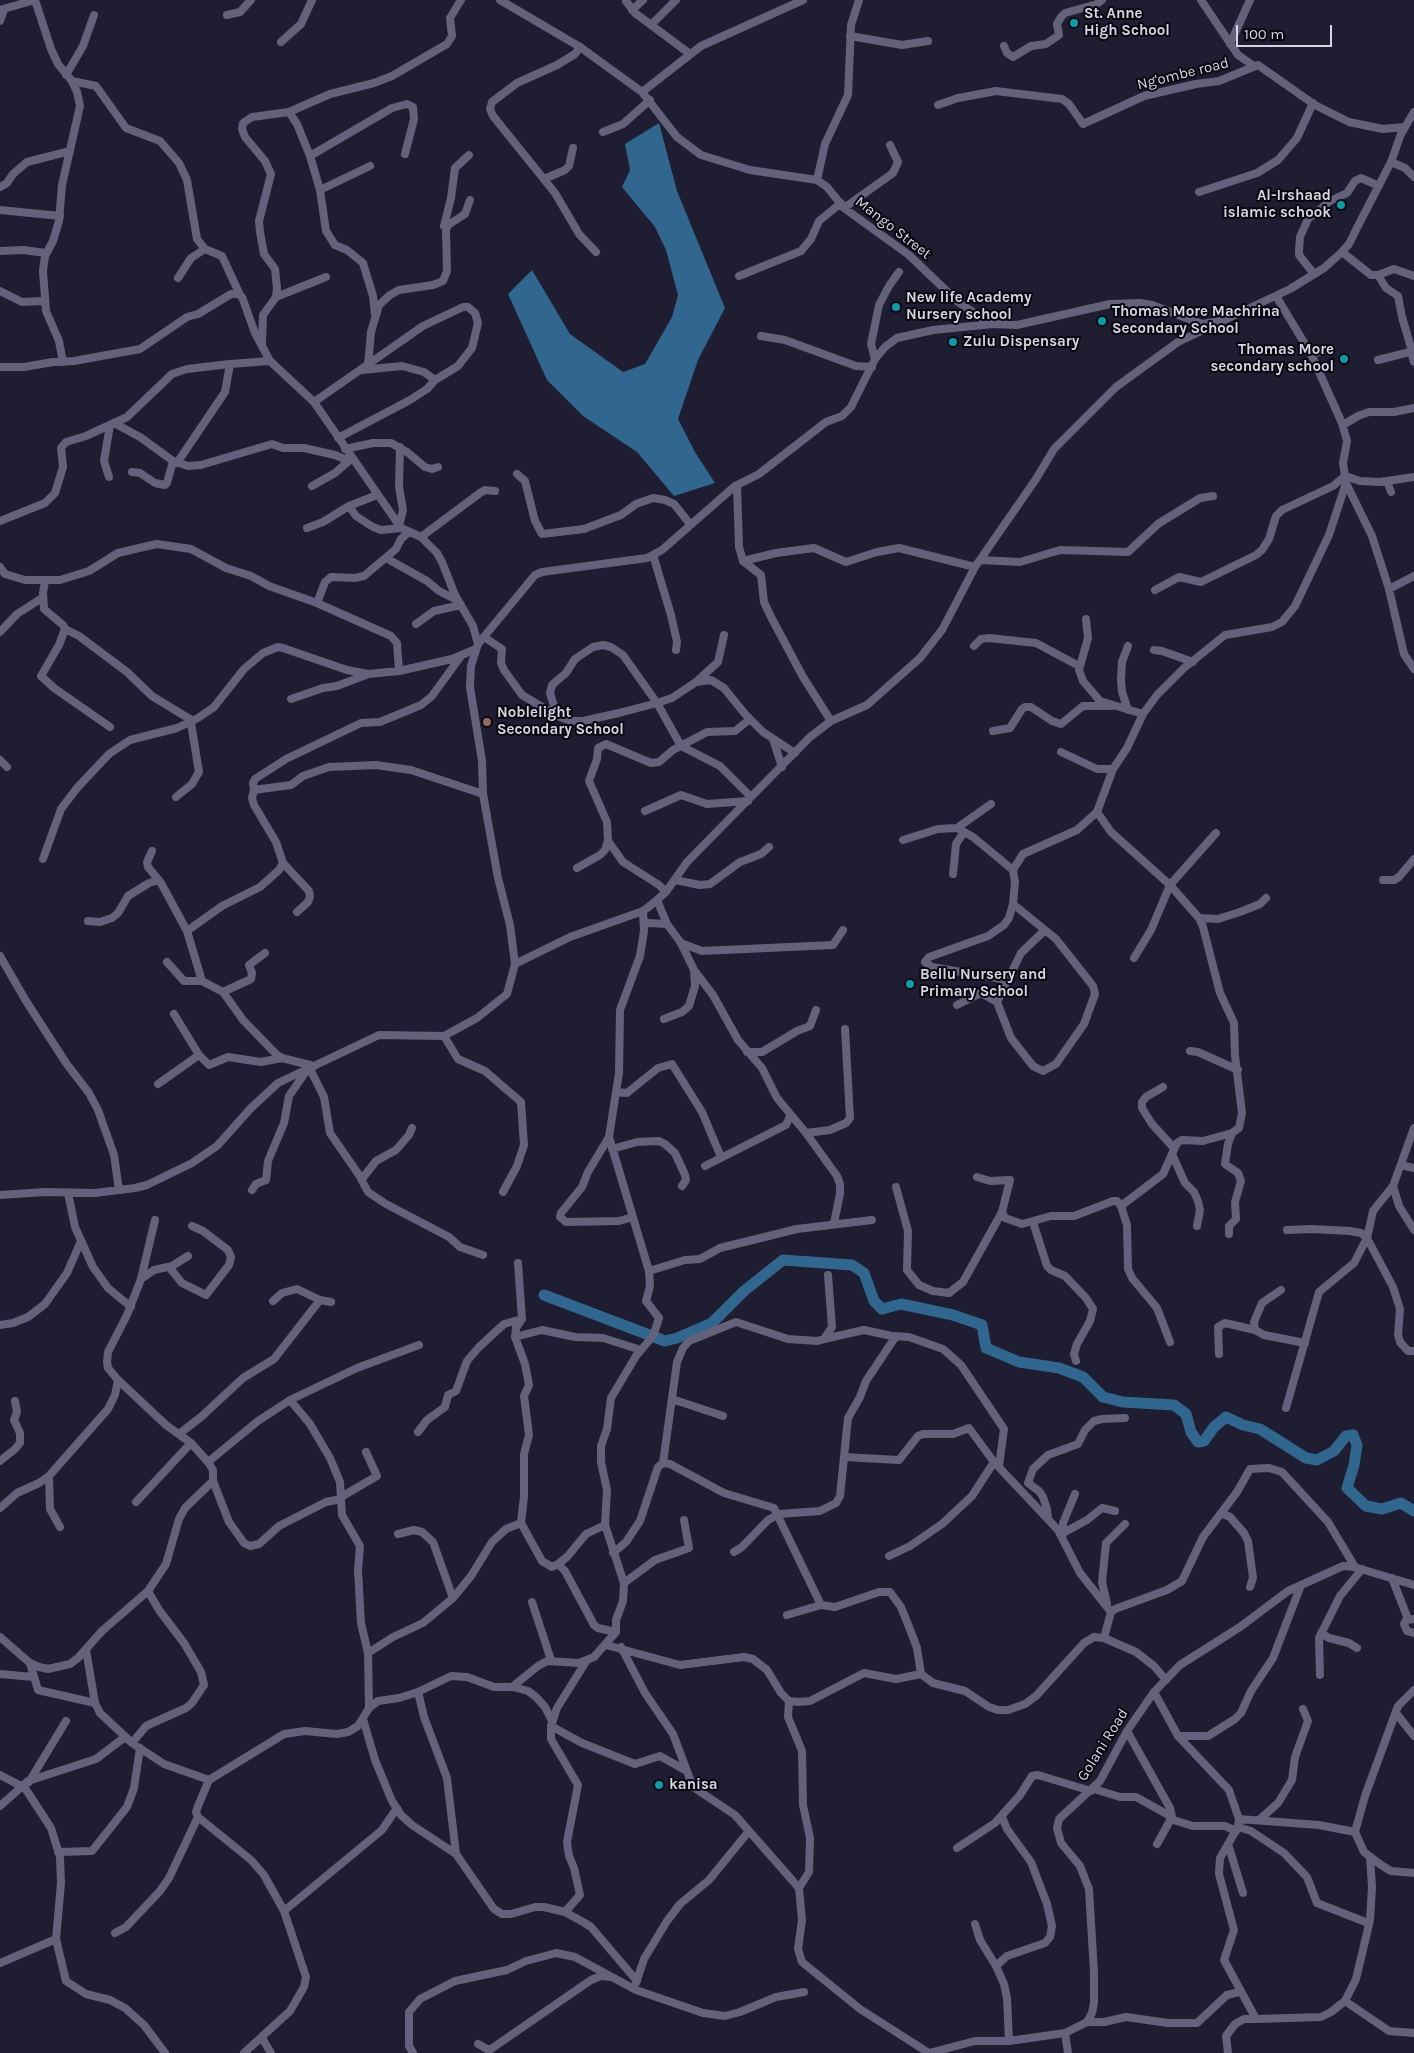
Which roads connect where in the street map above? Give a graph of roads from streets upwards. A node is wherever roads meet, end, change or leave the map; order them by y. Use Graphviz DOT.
graph roads {
  1 [pos="34,0"];
  2 [pos="251,0"];
  3 [pos="312,0"];
  4 [pos="461,0"];
  5 [pos="500,0"];
  6 [pos="644,0"];
  7 [pos="676,0"];
  8 [pos="803,0"];
  9 [pos="859,0"];
  10 [pos="1102,0"];
  11 [pos="1201,0"];
  12 [pos="1250,0"];
  13 [pos="626,1"];
  14 [pos="2,10"];
  15 [pos="632,10"];
  16 [pos="94,15"];
  17 [pos="227,15"];
  18 [pos="0,21"];
  19 [pos="651,25"];
  20 [pos="850,36"];
  21 [pos="928,41"];
  22 [pos="281,42"];
  23 [pos="1230,44"];
  24 [pos="1004,46"];
  25 [pos="580,47"];
  26 [pos="690,54"];
  27 [pos="1254,66"];
  28 [pos="69,78"];
  29 [pos="642,92"];
  30 [pos="650,100"];
  31 [pos="1313,104"];
  32 [pos="938,105"];
  33 [pos="289,112"];
  34 [pos="1414,112"];
  35 [pos="1404,127"];
  36 [pos="603,132"];
  37 [pos="890,145"];
  38 [pos="573,148"];
  39 [pos="70,151"];
  40 [pos="404,154"];
  41 [pos="469,155"];
  42 [pos="310,156"];
  43 [pos="1391,162"];
  44 [pos="370,166"];
  45 [pos="1414,177"];
  46 [pos="544,179"];
  47 [pos="817,180"];
  48 [pos="1379,186"];
  49 [pos="0,187"];
  50 [pos="320,190"];
  51 [pos="1199,192"];
  52 [pos="470,200"];
  53 [pos="842,206"];
  54 [pos="0,210"];
  55 [pos="60,216"];
  56 [pos="444,226"];
  57 [pos="204,249"];
  58 [pos="0,251"];
  59 [pos="596,252"];
  60 [pos="1342,252"];
  61 [pos="46,253"];
  62 [pos="899,272"];
  63 [pos="1314,274"];
  64 [pos="1378,275"];
  65 [pos="740,276"];
  66 [pos="1414,276"];
  67 [pos="326,277"];
  68 [pos="178,278"];
  69 [pos="0,291"];
  70 [pos="240,295"];
  71 [pos="1276,296"];
  72 [pos="276,297"];
  73 [pos="44,301"];
  74 [pos="375,314"];
  75 [pos="1221,321"];
  76 [pos="990,324"];
  77 [pos="761,336"];
  78 [pos="262,347"];
  79 [pos="1323,351"];
  80 [pos="1412,351"];
  81 [pos="1311,354"];
  82 [pos="1378,360"];
  83 [pos="270,361"];
  84 [pos="63,362"];
  85 [pos="1414,362"];
  86 [pos="874,363"];
  87 [pos="230,364"];
  88 [pos="0,367"];
  89 [pos="365,368"];
  90 [pos="435,380"];
  91 [pos="314,402"];
  92 [pos="1414,408"];
  93 [pos="112,424"];
  94 [pos="1343,425"];
  95 [pos="338,438"];
  96 [pos="400,447"];
  97 [pos="346,449"];
  98 [pos="350,459"];
  99 [pos="175,462"];
  100 [pos="438,467"];
  101 [pos="132,472"];
  102 [pos="518,474"];
  103 [pos="109,477"];
  104 [pos="1414,477"];
  105 [pos="1345,479"];
  106 [pos="1387,481"];
  107 [pos="737,485"];
  108 [pos="312,486"];
  109 [pos="495,491"];
  110 [pos="1391,492"];
  111 [pos="377,494"];
  112 [pos="1213,496"];
  113 [pos="349,506"];
  114 [pos="0,521"];
  115 [pos="690,524"];
  116 [pos="400,527"];
  117 [pos="306,528"];
  118 [pos="409,532"];
  119 [pos="421,537"];
  120 [pos="653,555"];
  121 [pos="386,558"];
  122 [pos="980,560"];
  123 [pos="743,561"];
  124 [pos="975,567"];
  125 [pos="2,574"];
  126 [pos="1414,576"];
  127 [pos="46,581"];
  128 [pos="1389,589"];
  129 [pos="1155,590"];
  130 [pos="42,598"];
  131 [pos="317,603"];
  132 [pos="460,603"];
  133 [pos="1086,619"];
  134 [pos="416,624"];
  135 [pos="65,629"];
  136 [pos="0,632"];
  137 [pos="724,635"];
  138 [pos="484,637"];
  139 [pos="477,646"];
  140 [pos="974,646"];
  141 [pos="1128,646"];
  142 [pos="676,650"];
  143 [pos="1154,650"];
  144 [pos="461,656"];
  145 [pos="1194,662"];
  146 [pos="1080,666"];
  147 [pos="1414,669"];
  148 [pos="399,671"];
  149 [pos="368,674"];
  150 [pos="696,682"];
  151 [pos="291,699"];
  152 [pos="657,703"];
  153 [pos="1112,706"];
  154 [pos="1128,710"];
  155 [pos="1143,714"];
  156 [pos="557,716"];
  157 [pos="750,719"];
  158 [pos="831,721"];
  159 [pos="192,722"];
  160 [pos="110,727"];
  161 [pos="993,731"];
  162 [pos="773,739"];
  163 [pos="681,746"];
  164 [pos="1061,752"];
  165 [pos="795,753"];
  166 [pos="0,760"];
  167 [pos="7,767"];
  168 [pos="782,767"];
  169 [pos="1113,769"];
  170 [pos="254,790"];
  171 [pos="483,794"];
  172 [pos="176,797"];
  173 [pos="750,799"];
  174 [pos="991,804"];
  175 [pos="645,811"];
  176 [pos="1097,812"];
  177 [pos="960,830"];
  178 [pos="1216,833"];
  179 [pos="902,840"];
  180 [pos="608,841"];
  181 [pos="769,848"];
  182 [pos="152,851"];
  183 [pos="43,859"];
  184 [pos="1414,859"];
  185 [pos="283,863"];
  186 [pos="577,868"];
  187 [pos="1013,870"];
  188 [pos="953,874"];
  189 [pos="159,880"];
  190 [pos="675,880"];
  191 [pos="1383,880"];
  192 [pos="1170,885"];
  193 [pos="666,892"];
  194 [pos="1266,898"];
  195 [pos="658,900"];
  196 [pos="1013,904"];
  197 [pos="643,910"];
  198 [pos="297,912"];
  199 [pos="1199,918"];
  200 [pos="88,921"];
  201 [pos="644,921"];
  202 [pos="667,924"];
  203 [pos="843,930"];
  204 [pos="1045,930"];
  205 [pos="188,931"];
  206 [pos="681,943"];
  207 [pos="265,953"];
  208 [pos="0,956"];
  209 [pos="1134,958"];
  210 [pos="167,962"];
  211 [pos="515,964"];
  212 [pos="694,970"];
  213 [pos="1008,980"];
  214 [pos="202,981"];
  215 [pos="224,992"];
  216 [pos="997,1002"];
  217 [pos="957,1005"];
  218 [pos="816,1010"];
  219 [pos="174,1014"];
  220 [pos="664,1019"];
  221 [pos="845,1029"];
  222 [pos="444,1036"];
  223 [pos="1190,1050"];
  224 [pos="747,1052"];
  225 [pos="199,1055"];
  226 [pos="282,1058"];
  227 [pos="310,1068"];
  228 [pos="1238,1070"];
  229 [pos="158,1084"];
  230 [pos="1163,1087"];
  231 [pos="616,1092"];
  232 [pos="790,1116"];
  233 [pos="412,1128"];
  234 [pos="1414,1128"];
  235 [pos="806,1133"];
  236 [pos="1232,1133"];
  237 [pos="608,1137"];
  238 [pos="612,1149"];
  239 [pos="1172,1150"];
  240 [pos="721,1157"];
  241 [pos="1401,1164"];
  242 [pos="705,1166"];
  243 [pos="1414,1168"];
  244 [pos="977,1177"];
  245 [pos="362,1179"];
  246 [pos="682,1186"];
  247 [pos="1393,1186"];
  248 [pos="896,1187"];
  249 [pos="119,1190"];
  250 [pos="252,1190"];
  251 [pos="503,1192"];
  252 [pos="68,1193"];
  253 [pos="0,1195"];
  254 [pos="1121,1206"];
  255 [pos="1002,1212"];
  256 [pos="633,1216"];
  257 [pos="155,1220"];
  258 [pos="872,1220"];
  259 [pos="1033,1222"];
  260 [pos="834,1223"];
  261 [pos="192,1226"];
  262 [pos="1197,1226"];
  263 [pos="1287,1230"];
  264 [pos="1414,1230"];
  265 [pos="1229,1234"];
  266 [pos="1367,1238"];
  267 [pos="81,1241"];
  268 [pos="483,1255"];
  269 [pos="188,1256"];
  270 [pos="518,1263"];
  271 [pos="169,1267"];
  272 [pos="649,1271"];
  273 [pos="828,1275"];
  274 [pos="141,1279"];
  275 [pos="1281,1290"];
  276 [pos="320,1300"];
  277 [pos="273,1301"];
  278 [pos="331,1302"];
  279 [pos="131,1307"];
  280 [pos="522,1319"];
  281 [pos="0,1325"];
  282 [pos="1255,1330"];
  283 [pos="896,1336"];
  284 [pos="515,1337"];
  285 [pos="824,1339"];
  286 [pos="1170,1342"];
  287 [pos="1305,1343"];
  288 [pos="419,1345"];
  289 [pos="641,1350"];
  290 [pos="1414,1351"];
  291 [pos="1219,1354"];
  292 [pos="1076,1361"];
  293 [pos="118,1380"];
  294 [pos="672,1399"];
  295 [pos="290,1400"];
  296 [pos="15,1401"];
  297 [pos="1286,1408"];
  298 [pos="723,1416"];
  299 [pos="1126,1418"];
  300 [pos="418,1432"];
  301 [pos="179,1434"];
  302 [pos="191,1443"];
  303 [pos="366,1452"];
  304 [pos="844,1458"];
  305 [pos="0,1460"];
  306 [pos="208,1462"];
  307 [pos="663,1464"];
  308 [pos="996,1464"];
  309 [pos="49,1476"];
  310 [pos="213,1481"];
  311 [pos="1075,1494"];
  312 [pos="341,1498"];
  313 [pos="136,1502"];
  314 [pos="0,1508"];
  315 [pos="1115,1510"];
  316 [pos="779,1514"];
  317 [pos="1221,1514"];
  318 [pos="1048,1519"];
  319 [pos="684,1520"];
  320 [pos="521,1523"];
  321 [pos="1125,1524"];
  322 [pos="605,1525"];
  323 [pos="60,1526"];
  324 [pos="398,1534"];
  325 [pos="1063,1536"];
  326 [pos="734,1552"];
  327 [pos="614,1553"];
  328 [pos="889,1556"];
  329 [pos="558,1564"];
  330 [pos="1359,1568"];
  331 [pos="1392,1578"];
  332 [pos="624,1583"];
  333 [pos="1414,1585"];
  334 [pos="1301,1586"];
  335 [pos="1250,1587"];
  336 [pos="148,1591"];
  337 [pos="453,1598"];
  338 [pos="532,1602"];
  339 [pos="821,1605"];
  340 [pos="1110,1610"];
  341 [pos="786,1614"];
  342 [pos="1411,1619"];
  343 [pos="616,1632"];
  344 [pos="1322,1633"];
  345 [pos="1414,1633"];
  346 [pos="0,1637"];
  347 [pos="1104,1638"];
  348 [pos="606,1644"];
  349 [pos="621,1647"];
  350 [pos="1357,1648"];
  351 [pos="86,1650"];
  352 [pos="368,1653"];
  353 [pos="551,1660"];
  354 [pos="587,1660"];
  355 [pos="30,1663"];
  356 [pos="0,1674"];
  357 [pos="921,1674"];
  358 [pos="1320,1675"];
  359 [pos="33,1677"];
  360 [pos="1166,1680"];
  361 [pos="513,1687"];
  362 [pos="1414,1690"];
  363 [pos="418,1692"];
  364 [pos="1154,1692"];
  365 [pos="789,1701"];
  366 [pos="95,1703"];
  367 [pos="369,1708"];
  368 [pos="1303,1709"];
  369 [pos="1396,1714"];
  370 [pos="363,1719"];
  371 [pos="66,1721"];
  372 [pos="552,1724"];
  373 [pos="1127,1731"];
  374 [pos="1178,1736"];
  375 [pos="1414,1736"];
  376 [pos="125,1738"];
  377 [pos="132,1743"];
  378 [pos="140,1748"];
  379 [pos="685,1770"];
  380 [pos="0,1774"];
  381 [pos="210,1780"];
  382 [pos="24,1784"];
  383 [pos="1092,1790"];
  384 [pos="0,1806"];
  385 [pos="396,1808"];
  386 [pos="1002,1816"];
  387 [pos="198,1817"];
  388 [pos="1171,1818"];
  389 [pos="1259,1820"];
  390 [pos="1238,1826"];
  391 [pos="749,1831"];
  392 [pos="1355,1832"];
  393 [pos="1157,1844"];
  394 [pos="1228,1844"];
  395 [pos="957,1848"];
  396 [pos="58,1852"];
  397 [pos="456,1854"];
  398 [pos="1370,1857"];
  399 [pos="1414,1873"];
  400 [pos="799,1888"];
  401 [pos="1243,1893"];
  402 [pos="284,1911"];
  403 [pos="565,1912"];
  404 [pos="1368,1923"];
  405 [pos="975,1924"];
  406 [pos="116,1932"];
  407 [pos="56,1939"];
  408 [pos="0,1962"];
  409 [pos="996,1966"];
  410 [pos="612,1977"];
  411 [pos="637,1981"];
  412 [pos="636,1990"];
  413 [pos="804,1992"];
  414 [pos="1239,1992"];
  415 [pos="1344,2001"];
  416 [pos="1256,2019"];
  417 [pos="1087,2022"];
  418 [pos="1065,2033"];
  419 [pos="1414,2033"];
  420 [pos="262,2038"];
  421 [pos="1009,2041"];
  422 [pos="478,2044"];
  423 [pos="165,2053"];
  424 [pos="244,2053"];
  425 [pos="271,2053"];
  426 [pos="413,2053"];
  427 [pos="929,2053"];
  428 [pos="1068,2053"];
  429 [pos="1228,2053"];
  1 -- 14 [label="street"];
  1 -- 28 [label="street"];
  2 -- 17 [label="street"];
  3 -- 22 [label="street"];
  4 -- 33 [label="street"];
  5 -- 25 [label="street"];
  6 -- 15 [label="street"];
  7 -- 19 [label="street"];
  8 -- 26 [label="street"];
  9 -- 20 [label="street"];
  10 -- 24 [label="street"];
  11 -- 23 [label="street"];
  12 -- 23 [label="street"];
  13 -- 15 [label="street"];
  14 -- 18 [label="street"];
  15 -- 19 [label="street"];
  16 -- 28 [label="street"];
  19 -- 26 [label="street"];
  20 -- 21 [label="street"];
  20 -- 47 [label="street"];
  23 -- 27 [label="street"];
  25 -- 29 [label="street"];
  25 -- 46 [label="street"];
  26 -- 29 [label="street"];
  27 -- 31 [label="street"];
  27 -- 32 [label="street, Ng'ombe road"];
  28 -- 39 [label="street"];
  28 -- 57 [label="street"];
  29 -- 30 [label="street"];
  30 -- 36 [label="street"];
  30 -- 47 [label="street"];
  31 -- 35 [label="street"];
  31 -- 51 [label="street"];
  33 -- 42 [label="street"];
  33 -- 72 [label="street"];
  34 -- 35 [label="street"];
  35 -- 43 [label="street"];
  37 -- 53 [label="street"];
  38 -- 46 [label="street"];
  39 -- 49 [label="street"];
  39 -- 55 [label="street"];
  40 -- 42 [label="street"];
  41 -- 56 [label="street"];
  42 -- 50 [label="street"];
  43 -- 45 [label="street"];
  43 -- 48 [label="street"];
  44 -- 50 [label="street"];
  46 -- 59 [label="street"];
  47 -- 53 [label="street, Mango Street"];
  48 -- 60 [label="street"];
  48 -- 63 [label="street"];
  50 -- 74 [label="street"];
  52 -- 74 [label="street"];
  53 -- 65 [label="street"];
  53 -- 76 [label="street, Mango Street"];
  54 -- 55 [label="street"];
  55 -- 61 [label="street"];
  57 -- 68 [label="street"];
  57 -- 70 [label="street"];
  58 -- 61 [label="street"];
  60 -- 63 [label="street"];
  60 -- 64 [label="street"];
  61 -- 73 [label="street"];
  62 -- 86 [label="street"];
  63 -- 71 [label="street"];
  64 -- 66 [label="street"];
  64 -- 80 [label="street"];
  67 -- 72 [label="street"];
  69 -- 73 [label="street"];
  70 -- 78 [label="street"];
  70 -- 84 [label="street"];
  71 -- 75 [label="street"];
  71 -- 81 [label="street"];
  72 -- 78 [label="street"];
  73 -- 84 [label="street"];
  74 -- 89 [label="street"];
  75 -- 76 [label="street"];
  75 -- 122 [label="street"];
  76 -- 86 [label="street"];
  77 -- 86 [label="street"];
  78 -- 83 [label="street"];
  79 -- 81 [label="street"];
  80 -- 82 [label="street"];
  80 -- 85 [label="street"];
  81 -- 94 [label="street"];
  83 -- 87 [label="street"];
  83 -- 91 [label="street"];
  84 -- 88 [label="street"];
  86 -- 107 [label="street"];
  87 -- 93 [label="street"];
  87 -- 99 [label="street"];
  89 -- 90 [label="street"];
  89 -- 90 [label="street"];
  89 -- 91 [label="street"];
  90 -- 95 [label="street"];
  91 -- 95 [label="street"];
  92 -- 94 [label="street"];
  93 -- 99 [label="street"];
  93 -- 103 [label="street"];
  93 -- 114 [label="street"];
  94 -- 105 [label="street"];
  95 -- 97 [label="street"];
  96 -- 97 [label="street"];
  96 -- 100 [label="street"];
  96 -- 116 [label="street"];
  97 -- 98 [label="street"];
  98 -- 99 [label="street"];
  98 -- 108 [label="street"];
  98 -- 111 [label="street"];
  99 -- 101 [label="street"];
  102 -- 115 [label="street"];
  104 -- 106 [label="street"];
  105 -- 106 [label="street"];
  105 -- 128 [label="street"];
  105 -- 129 [label="street"];
  105 -- 145 [label="street"];
  106 -- 110 [label="street"];
  107 -- 115 [label="street"];
  107 -- 123 [label="street"];
  109 -- 119 [label="street"];
  111 -- 113 [label="street"];
  111 -- 116 [label="street"];
  112 -- 122 [label="street"];
  113 -- 116 [label="street"];
  113 -- 117 [label="street"];
  115 -- 120 [label="street"];
  116 -- 118 [label="street"];
  118 -- 119 [label="street"];
  118 -- 121 [label="street"];
  119 -- 132 [label="street"];
  120 -- 138 [label="street"];
  120 -- 142 [label="street"];
  121 -- 131 [label="street"];
  121 -- 132 [label="street"];
  122 -- 124 [label="street"];
  123 -- 124 [label="street"];
  123 -- 158 [label="street"];
  124 -- 158 [label="street"];
  125 -- 127 [label="street"];
  126 -- 128 [label="street"];
  127 -- 130 [label="street"];
  127 -- 131 [label="street"];
  128 -- 147 [label="street"];
  130 -- 135 [label="street"];
  130 -- 136 [label="street"];
  131 -- 148 [label="street"];
  132 -- 134 [label="street"];
  132 -- 139 [label="street"];
  133 -- 146 [label="street"];
  135 -- 159 [label="street"];
  135 -- 160 [label="street"];
  137 -- 150 [label="street"];
  138 -- 139 [label="street"];
  138 -- 156 [label="street"];
  139 -- 144 [label="street"];
  139 -- 171 [label="street"];
  140 -- 146 [label="street"];
  141 -- 154 [label="street"];
  143 -- 145 [label="street"];
  144 -- 148 [label="street"];
  144 -- 170 [label="street"];
  145 -- 155 [label="street"];
  146 -- 153 [label="street"];
  148 -- 149 [label="street"];
  149 -- 151 [label="street"];
  149 -- 159 [label="street"];
  150 -- 152 [label="street"];
  150 -- 157 [label="street"];
  152 -- 156 [label="street"];
  152 -- 156 [label="street"];
  152 -- 163 [label="street"];
  153 -- 154 [label="street"];
  153 -- 161 [label="street"];
  154 -- 155 [label="street"];
  155 -- 169 [label="street"];
  157 -- 162 [label="street"];
  157 -- 163 [label="street"];
  158 -- 165 [label="street"];
  159 -- 172 [label="street"];
  159 -- 183 [label="street"];
  162 -- 165 [label="street"];
  162 -- 168 [label="street"];
  163 -- 173 [label="street"];
  163 -- 180 [label="street"];
  164 -- 169 [label="street"];
  165 -- 168 [label="street"];
  166 -- 167 [label="street"];
  168 -- 173 [label="street"];
  169 -- 176 [label="street"];
  170 -- 171 [label="street"];
  170 -- 185 [label="street"];
  171 -- 211 [label="street"];
  173 -- 175 [label="street"];
  173 -- 190 [label="street"];
  174 -- 177 [label="street"];
  176 -- 187 [label="street"];
  176 -- 192 [label="street"];
  177 -- 179 [label="street"];
  177 -- 187 [label="street"];
  177 -- 188 [label="street"];
  178 -- 192 [label="street"];
  180 -- 186 [label="street"];
  180 -- 193 [label="street"];
  181 -- 190 [label="street"];
  182 -- 189 [label="street"];
  184 -- 191 [label="street"];
  185 -- 198 [label="street"];
  185 -- 205 [label="street"];
  187 -- 196 [label="street"];
  189 -- 200 [label="street"];
  189 -- 205 [label="street"];
  190 -- 193 [label="street"];
  192 -- 199 [label="street"];
  192 -- 209 [label="street"];
  193 -- 195 [label="street"];
  194 -- 199 [label="street"];
  195 -- 197 [label="street"];
  195 -- 202 [label="street"];
  196 -- 204 [label="street"];
  196 -- 213 [label="street"];
  197 -- 201 [label="street"];
  197 -- 211 [label="street"];
  199 -- 228 [label="street"];
  201 -- 202 [label="street"];
  201 -- 231 [label="street"];
  202 -- 206 [label="street"];
  203 -- 206 [label="street"];
  204 -- 213 [label="street"];
  204 -- 216 [label="street"];
  205 -- 214 [label="street"];
  206 -- 212 [label="street"];
  207 -- 215 [label="street"];
  208 -- 249 [label="street"];
  210 -- 214 [label="street"];
  211 -- 222 [label="street"];
  212 -- 220 [label="street"];
  212 -- 224 [label="street"];
  213 -- 216 [label="street"];
  214 -- 215 [label="street"];
  215 -- 226 [label="street"];
  216 -- 217 [label="street"];
  218 -- 224 [label="street"];
  219 -- 225 [label="street"];
  221 -- 235 [label="street"];
  222 -- 227 [label="street"];
  222 -- 251 [label="street"];
  223 -- 228 [label="street"];
  224 -- 232 [label="street"];
  225 -- 226 [label="street"];
  225 -- 229 [label="street"];
  226 -- 227 [label="street"];
  227 -- 245 [label="street"];
  227 -- 249 [label="street"];
  227 -- 250 [label="street"];
  228 -- 236 [label="street"];
  230 -- 239 [label="street"];
  231 -- 237 [label="street"];
  231 -- 240 [label="street"];
  232 -- 235 [label="street"];
  232 -- 240 [label="street"];
  233 -- 245 [label="street"];
  234 -- 241 [label="street"];
  235 -- 260 [label="street"];
  236 -- 239 [label="street"];
  236 -- 265 [label="street"];
  237 -- 238 [label="street"];
  237 -- 256 [label="street"];
  238 -- 246 [label="street"];
  238 -- 256 [label="street"];
  239 -- 254 [label="street"];
  239 -- 262 [label="street"];
  240 -- 242 [label="street"];
  241 -- 243 [label="street"];
  241 -- 247 [label="street"];
  244 -- 255 [label="street"];
  245 -- 268 [label="street"];
  247 -- 264 [label="street"];
  247 -- 266 [label="street"];
  248 -- 255 [label="street"];
  249 -- 252 [label="street"];
  252 -- 253 [label="street"];
  252 -- 267 [label="street"];
  254 -- 259 [label="street"];
  254 -- 286 [label="street"];
  255 -- 259 [label="street"];
  256 -- 272 [label="street"];
  257 -- 274 [label="street"];
  258 -- 260 [label="street"];
  259 -- 292 [label="street"];
  260 -- 272 [label="street"];
  261 -- 271 [label="street"];
  263 -- 266 [label="street"];
  266 -- 287 [label="street"];
  266 -- 290 [label="street"];
  267 -- 279 [label="street"];
  267 -- 281 [label="street"];
  269 -- 271 [label="street"];
  270 -- 280 [label="street"];
  271 -- 274 [label="street"];
  272 -- 289 [label="street"];
  273 -- 285 [label="street"];
  274 -- 279 [label="street"];
  275 -- 282 [label="street"];
  276 -- 277 [label="street"];
  276 -- 278 [label="street"];
  276 -- 301 [label="street"];
  279 -- 293 [label="street"];
  280 -- 284 [label="street"];
  280 -- 300 [label="street"];
  282 -- 287 [label="street"];
  282 -- 291 [label="street"];
  283 -- 285 [label="street"];
  283 -- 304 [label="street"];
  283 -- 308 [label="street"];
  284 -- 289 [label="street"];
  284 -- 320 [label="street"];
  285 -- 294 [label="street"];
  287 -- 297 [label="street"];
  288 -- 295 [label="street"];
  289 -- 322 [label="street"];
  293 -- 301 [label="street"];
  293 -- 309 [label="street"];
  294 -- 298 [label="street"];
  294 -- 307 [label="street"];
  295 -- 306 [label="street"];
  295 -- 312 [label="street"];
  296 -- 305 [label="street"];
  299 -- 318 [label="street"];
  301 -- 302 [label="street"];
  302 -- 306 [label="street"];
  302 -- 313 [label="street"];
  303 -- 312 [label="street"];
  304 -- 308 [label="street"];
  304 -- 316 [label="street"];
  306 -- 310 [label="street"];
  307 -- 316 [label="street"];
  307 -- 327 [label="street"];
  308 -- 318 [label="street"];
  308 -- 328 [label="street"];
  309 -- 314 [label="street"];
  309 -- 323 [label="street"];
  310 -- 312 [label="street"];
  310 -- 336 [label="street"];
  311 -- 325 [label="street"];
  312 -- 352 [label="street"];
  315 -- 325 [label="street"];
  316 -- 326 [label="street"];
  316 -- 339 [label="street"];
  317 -- 330 [label="street"];
  317 -- 335 [label="street"];
  317 -- 340 [label="street"];
  318 -- 325 [label="street"];
  319 -- 332 [label="street"];
  320 -- 329 [label="street"];
  320 -- 337 [label="street"];
  321 -- 340 [label="street"];
  322 -- 327 [label="street"];
  322 -- 329 [label="street"];
  324 -- 337 [label="street"];
  325 -- 340 [label="street"];
  327 -- 332 [label="street"];
  329 -- 343 [label="street"];
  330 -- 331 [label="street, Golani Road"];
  330 -- 334 [label="street, Golani Road"];
  330 -- 344 [label="street"];
  331 -- 333 [label="street, Golani Road"];
  331 -- 342 [label="street"];
  332 -- 343 [label="street"];
  334 -- 360 [label="street, Golani Road"];
  334 -- 374 [label="street"];
  336 -- 351 [label="street"];
  336 -- 377 [label="street"];
  337 -- 352 [label="street"];
  338 -- 353 [label="street"];
  339 -- 341 [label="street"];
  339 -- 357 [label="street"];
  340 -- 347 [label="street"];
  342 -- 345 [label="street"];
  343 -- 348 [label="street"];
  344 -- 350 [label="street"];
  344 -- 358 [label="street"];
  346 -- 355 [label="street"];
  347 -- 357 [label="street"];
  347 -- 360 [label="street"];
  348 -- 349 [label="street"];
  348 -- 354 [label="street"];
  349 -- 365 [label="street"];
  349 -- 379 [label="street"];
  351 -- 355 [label="street"];
  351 -- 366 [label="street"];
  352 -- 367 [label="street"];
  353 -- 354 [label="street"];
  353 -- 361 [label="street"];
  354 -- 372 [label="street"];
  355 -- 359 [label="street"];
  356 -- 359 [label="street"];
  357 -- 365 [label="street"];
  359 -- 366 [label="street"];
  360 -- 364 [label="street, Golani Road"];
  361 -- 363 [label="street"];
  361 -- 372 [label="street"];
  362 -- 369 [label="street"];
  363 -- 367 [label="street"];
  363 -- 397 [label="street"];
  364 -- 373 [label="street, Golani Road"];
  364 -- 374 [label="street"];
  365 -- 400 [label="street"];
  366 -- 376 [label="street"];
  367 -- 370 [label="street"];
  368 -- 389 [label="street"];
  369 -- 375 [label="street"];
  369 -- 392 [label="street"];
  370 -- 381 [label="street"];
  370 -- 385 [label="street"];
  371 -- 382 [label="street"];
  372 -- 379 [label="street"];
  372 -- 403 [label="street"];
  373 -- 383 [label="street, Golani Road"];
  373 -- 388 [label="street"];
  374 -- 390 [label="street"];
  376 -- 377 [label="street"];
  376 -- 382 [label="street"];
  377 -- 378 [label="street"];
  378 -- 381 [label="street"];
  378 -- 396 [label="street"];
  379 -- 391 [label="street"];
  380 -- 382 [label="street"];
  381 -- 387 [label="street"];
  382 -- 384 [label="street"];
  382 -- 396 [label="street"];
  383 -- 386 [label="street"];
  383 -- 388 [label="street"];
  383 -- 417 [label="street, Golani Road"];
  385 -- 397 [label="street"];
  385 -- 402 [label="street"];
  386 -- 395 [label="street"];
  386 -- 409 [label="street"];
  387 -- 402 [label="street"];
  387 -- 406 [label="street"];
  388 -- 390 [label="street"];
  388 -- 393 [label="street"];
  389 -- 390 [label="street"];
  389 -- 392 [label="street"];
  390 -- 394 [label="street"];
  390 -- 404 [label="street"];
  391 -- 400 [label="street"];
  391 -- 411 [label="street"];
  392 -- 398 [label="street"];
  394 -- 401 [label="street"];
  394 -- 414 [label="street"];
  396 -- 407 [label="street"];
  397 -- 403 [label="street"];
  398 -- 399 [label="street"];
  398 -- 404 [label="street"];
  400 -- 427 [label="street"];
  402 -- 420 [label="street"];
  403 -- 411 [label="street"];
  404 -- 415 [label="street"];
  405 -- 409 [label="street"];
  407 -- 408 [label="street"];
  407 -- 423 [label="street"];
  409 -- 421 [label="street"];
  410 -- 412 [label="street"];
  410 -- 422 [label="street"];
  410 -- 426 [label="street"];
  411 -- 412 [label="street"];
  412 -- 413 [label="street"];
  414 -- 416 [label="street"];
  414 -- 417 [label="street"];
  415 -- 416 [label="street"];
  415 -- 419 [label="street"];
  416 -- 429 [label="street"];
  417 -- 418 [label="street"];
  418 -- 421 [label="street"];
  418 -- 428 [label="street"];
  420 -- 424 [label="street"];
  420 -- 425 [label="street"];
  421 -- 427 [label="street"];
}
